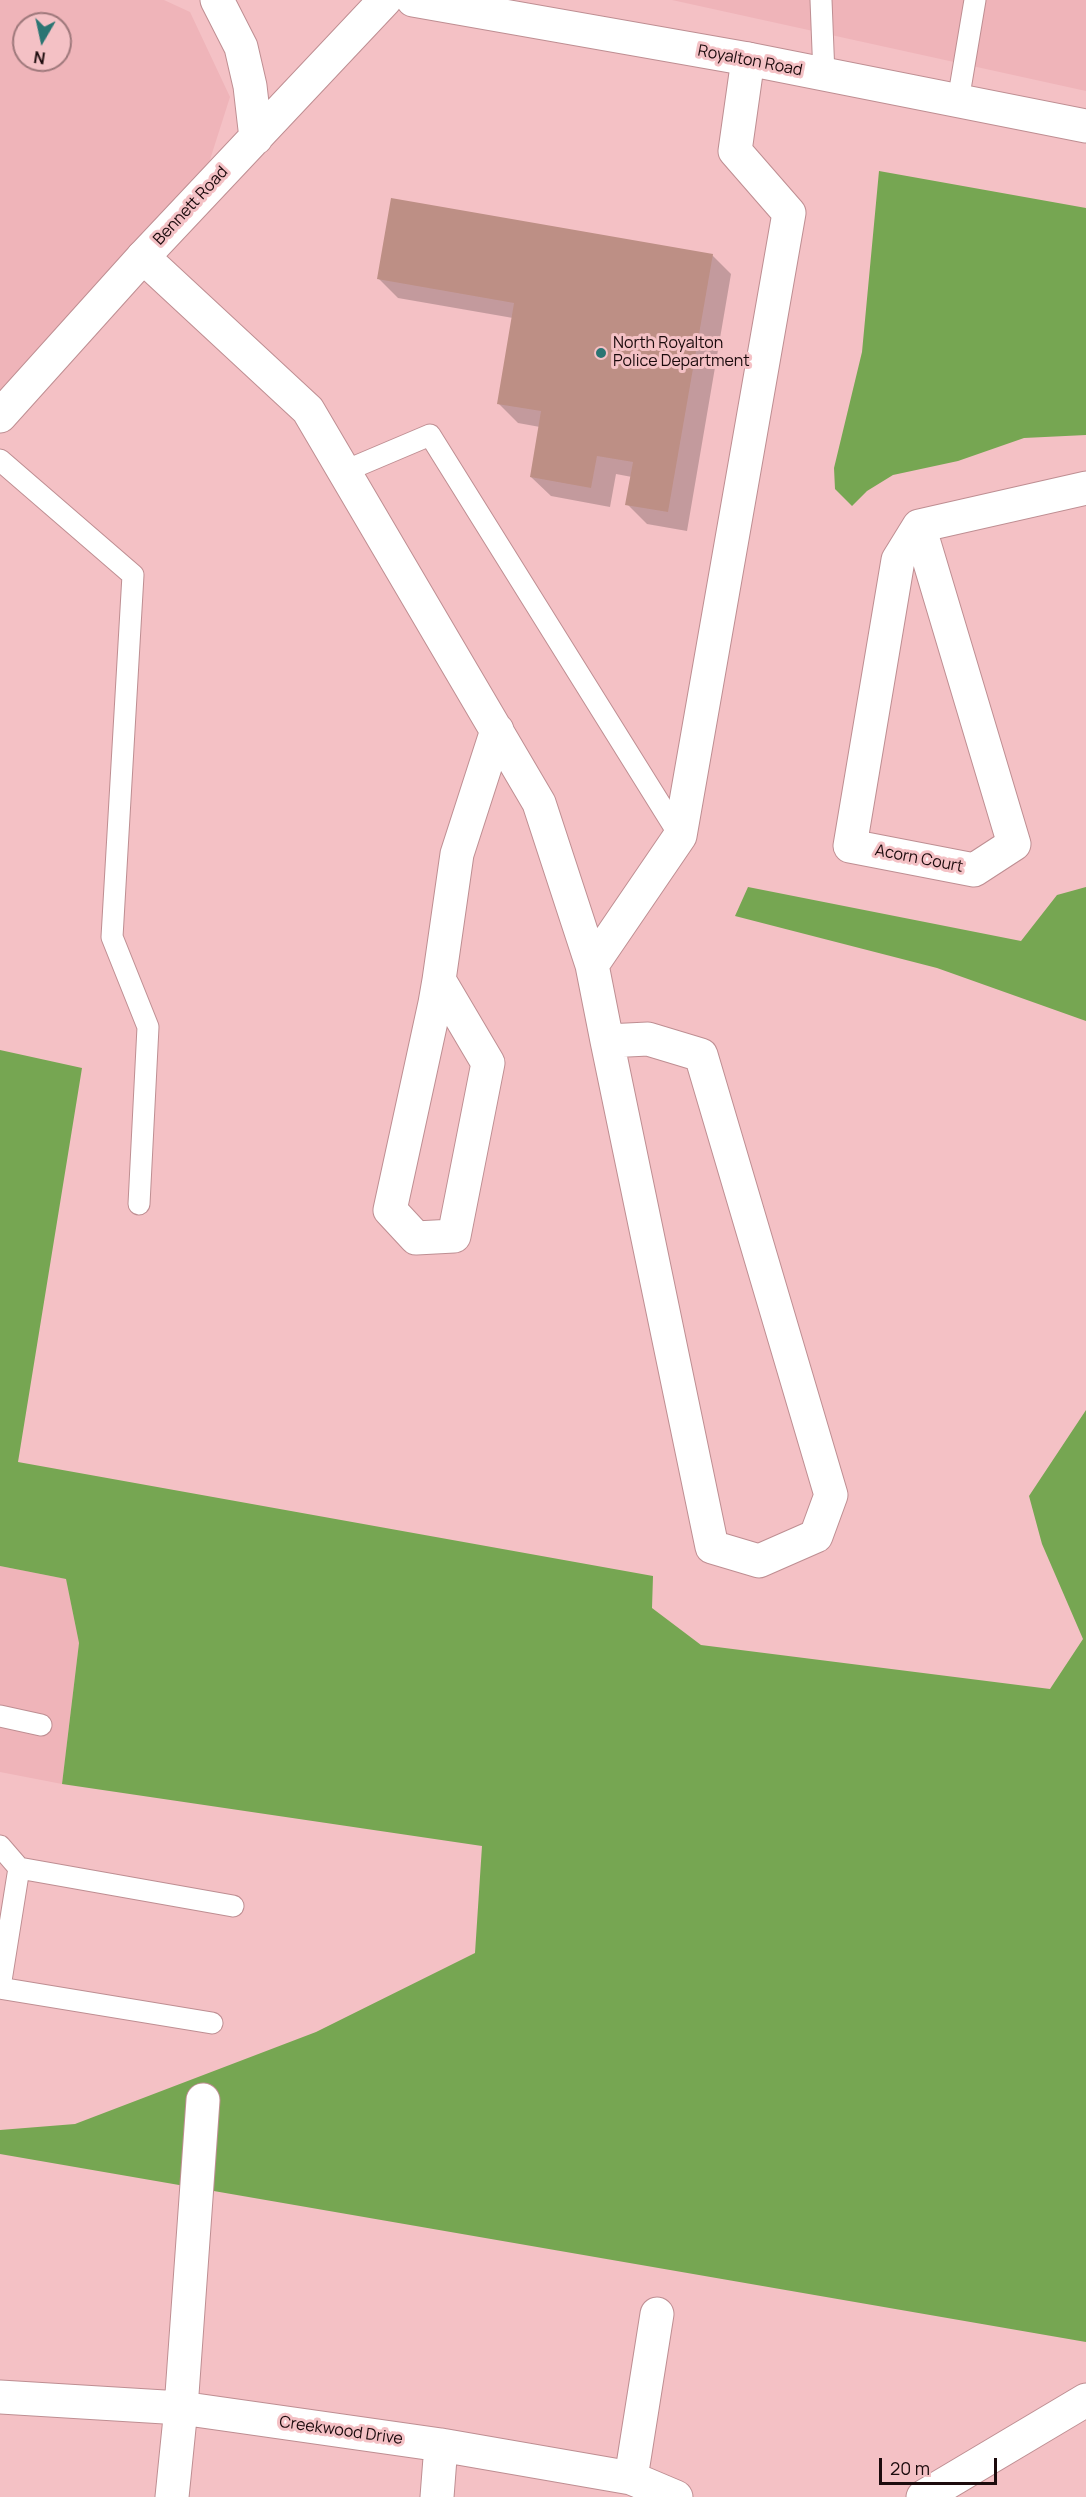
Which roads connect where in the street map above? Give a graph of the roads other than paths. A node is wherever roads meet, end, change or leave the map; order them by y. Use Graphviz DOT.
graph roads {
  1 [pos="217,0"];
  2 [pos="385,0"];
  3 [pos="412,0"];
  4 [pos="821,0"];
  5 [pos="975,0"];
  6 [pos="748,59"];
  7 [pos="824,75"];
  8 [pos="958,101"];
  9 [pos="1086,126"];
  10 [pos="255,138"];
  11 [pos="143,257"];
  12 [pos="0,416"];
  13 [pos="0,460"];
  14 [pos="345,471"];
  15 [pos="1086,488"];
  16 [pos="919,526"];
  17 [pos="497,730"];
  18 [pos="680,836"];
  19 [pos="592,965"];
  20 [pos="438,980"];
  21 [pos="607,1041"];
  22 [pos="139,1204"];
  23 [pos="0,1716"];
  24 [pos="41,1725"];
  25 [pos="0,1846"];
  26 [pos="19,1868"];
  27 [pos="233,1906"];
  28 [pos="0,1988"];
  29 [pos="212,2023"];
  30 [pos="202,2100"];
  31 [pos="657,2314"];
  32 [pos="0,2397"];
  33 [pos="1086,2400"];
  34 [pos="182,2408"];
  35 [pos="441,2445"];
  36 [pos="631,2478"];
  37 [pos="172,2497"];
  38 [pos="437,2497"];
  39 [pos="676,2497"];
  40 [pos="923,2497"];
  1 -- 10 [label="street"];
  2 -- 10 [label="street, Bennett Road"];
  3 -- 6 [label="street, Royalton Road"];
  4 -- 7 [label="lane"];
  5 -- 8 [label="lane"];
  6 -- 7 [label="street, Royalton Road"];
  6 -- 18 [label="street"];
  7 -- 8 [label="street, Royalton Road"];
  8 -- 9 [label="street, Royalton Road"];
  10 -- 11 [label="street, Bennett Road"];
  11 -- 12 [label="street, Bennett Road"];
  11 -- 14 [label="street"];
  13 -- 22 [label="lane"];
  14 -- 17 [label="street"];
  14 -- 18 [label="lane"];
  15 -- 16 [label="street"];
  16 -- 16 [label="street, Acorn Court"];
  17 -- 19 [label="street"];
  17 -- 20 [label="street"];
  18 -- 19 [label="street"];
  19 -- 21 [label="street"];
  20 -- 20 [label="street"];
  21 -- 21 [label="street"];
  23 -- 24 [label="lane"];
  25 -- 26 [label="lane"];
  26 -- 27 [label="lane"];
  26 -- 28 [label="lane"];
  28 -- 29 [label="lane"];
  30 -- 34 [label="street"];
  31 -- 36 [label="street"];
  32 -- 34 [label="street, Creekwood Drive"];
  33 -- 40 [label="street"];
  34 -- 35 [label="street, Creekwood Drive"];
  34 -- 37 [label="street"];
  35 -- 36 [label="street, Creekwood Drive"];
  35 -- 38 [label="street"];
  36 -- 39 [label="street, Creekwood Drive"];
}
